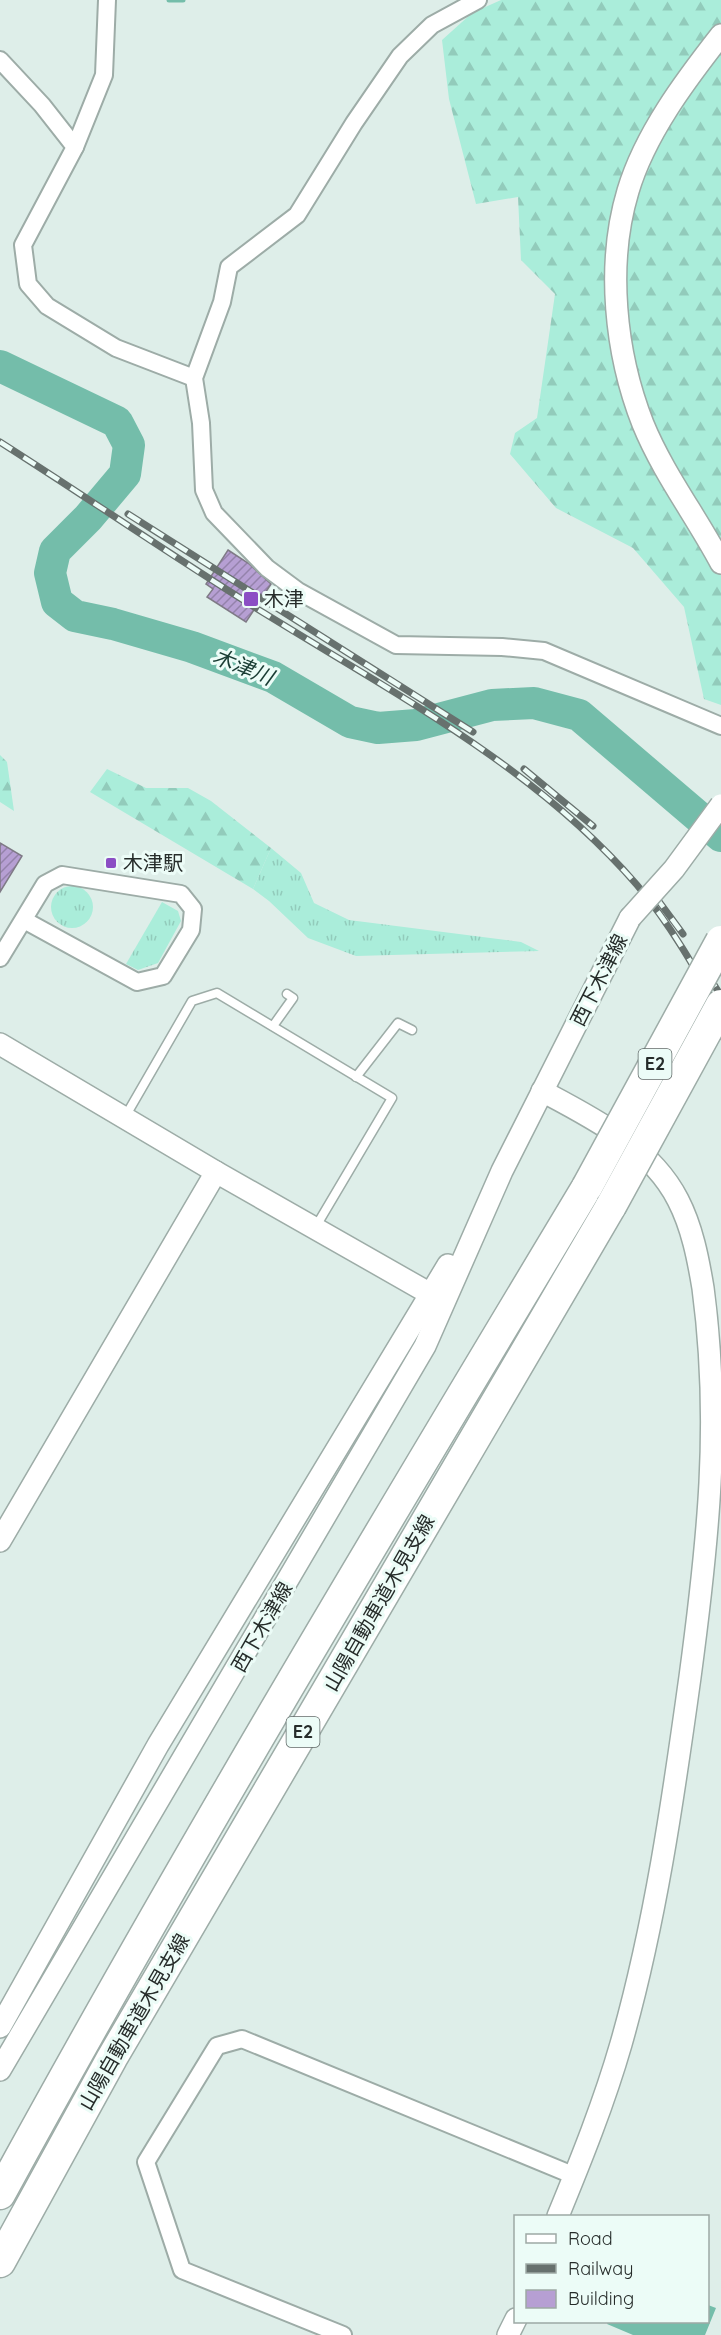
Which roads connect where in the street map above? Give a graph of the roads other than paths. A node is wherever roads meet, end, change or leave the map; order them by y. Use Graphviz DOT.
graph roads {
  1 [pos="107,0"];
  2 [pos="478,0"];
  3 [pos="721,35"];
  4 [pos="0,60"];
  5 [pos="75,147"];
  6 [pos="194,378"];
  7 [pos="721,563"];
  8 [pos="721,726"];
  9 [pos="721,805"];
  10 [pos="24,920"];
  11 [pos="721,941"];
  12 [pos="0,958"];
  13 [pos="287,994"];
  14 [pos="721,1005"];
  15 [pos="273,1026"];
  16 [pos="412,1030"];
  17 [pos="0,1044"];
  18 [pos="357,1077"];
  19 [pos="542,1091"];
  20 [pos="124,1117"];
  21 [pos="216,1172"];
  22 [pos="315,1228"];
  23 [pos="438,1298"];
  24 [pos="0,1541"];
  25 [pos="7,2002"];
  26 [pos="34,2016"];
  27 [pos="0,2027"];
  28 [pos="0,2070"];
  29 [pos="575,2176"];
  30 [pos="0,2194"];
  31 [pos="559,2215"];
  32 [pos="0,2262"];
  33 [pos="343,2335"];
  1 -- 5 [label="street"];
  2 -- 6 [label="street"];
  3 -- 7 [label="street"];
  4 -- 5 [label="street"];
  5 -- 6 [label="street"];
  6 -- 8 [label="street"];
  9 -- 19 [label="street, 西下木津線, bridge"];
  10 -- 10 [label="street"];
  10 -- 12 [label="street"];
  11 -- 30 [label="highway, 山陽自動車道木見支線 / E2, bridge"];
  13 -- 15 [label="lane"];
  14 -- 32 [label="highway, 山陽自動車道木見支線 / E2, bridge"];
  15 -- 18 [label="lane"];
  15 -- 20 [label="lane"];
  16 -- 18 [label="lane"];
  17 -- 20 [label="street"];
  18 -- 22 [label="lane"];
  19 -- 23 [label="street, 西下木津線"];
  19 -- 29 [label="street"];
  20 -- 21 [label="street"];
  21 -- 22 [label="street"];
  21 -- 24 [label="street"];
  22 -- 23 [label="street"];
  23 -- 25 [label="street, 西下木津線"];
  23 -- 26 [label="street, 西下木津線"];
  25 -- 26 [label="street"];
  25 -- 27 [label="street, 西下木津線"];
  26 -- 28 [label="street, 西下木津線"];
  29 -- 31 [label="street"];
  29 -- 33 [label="street"];
}
